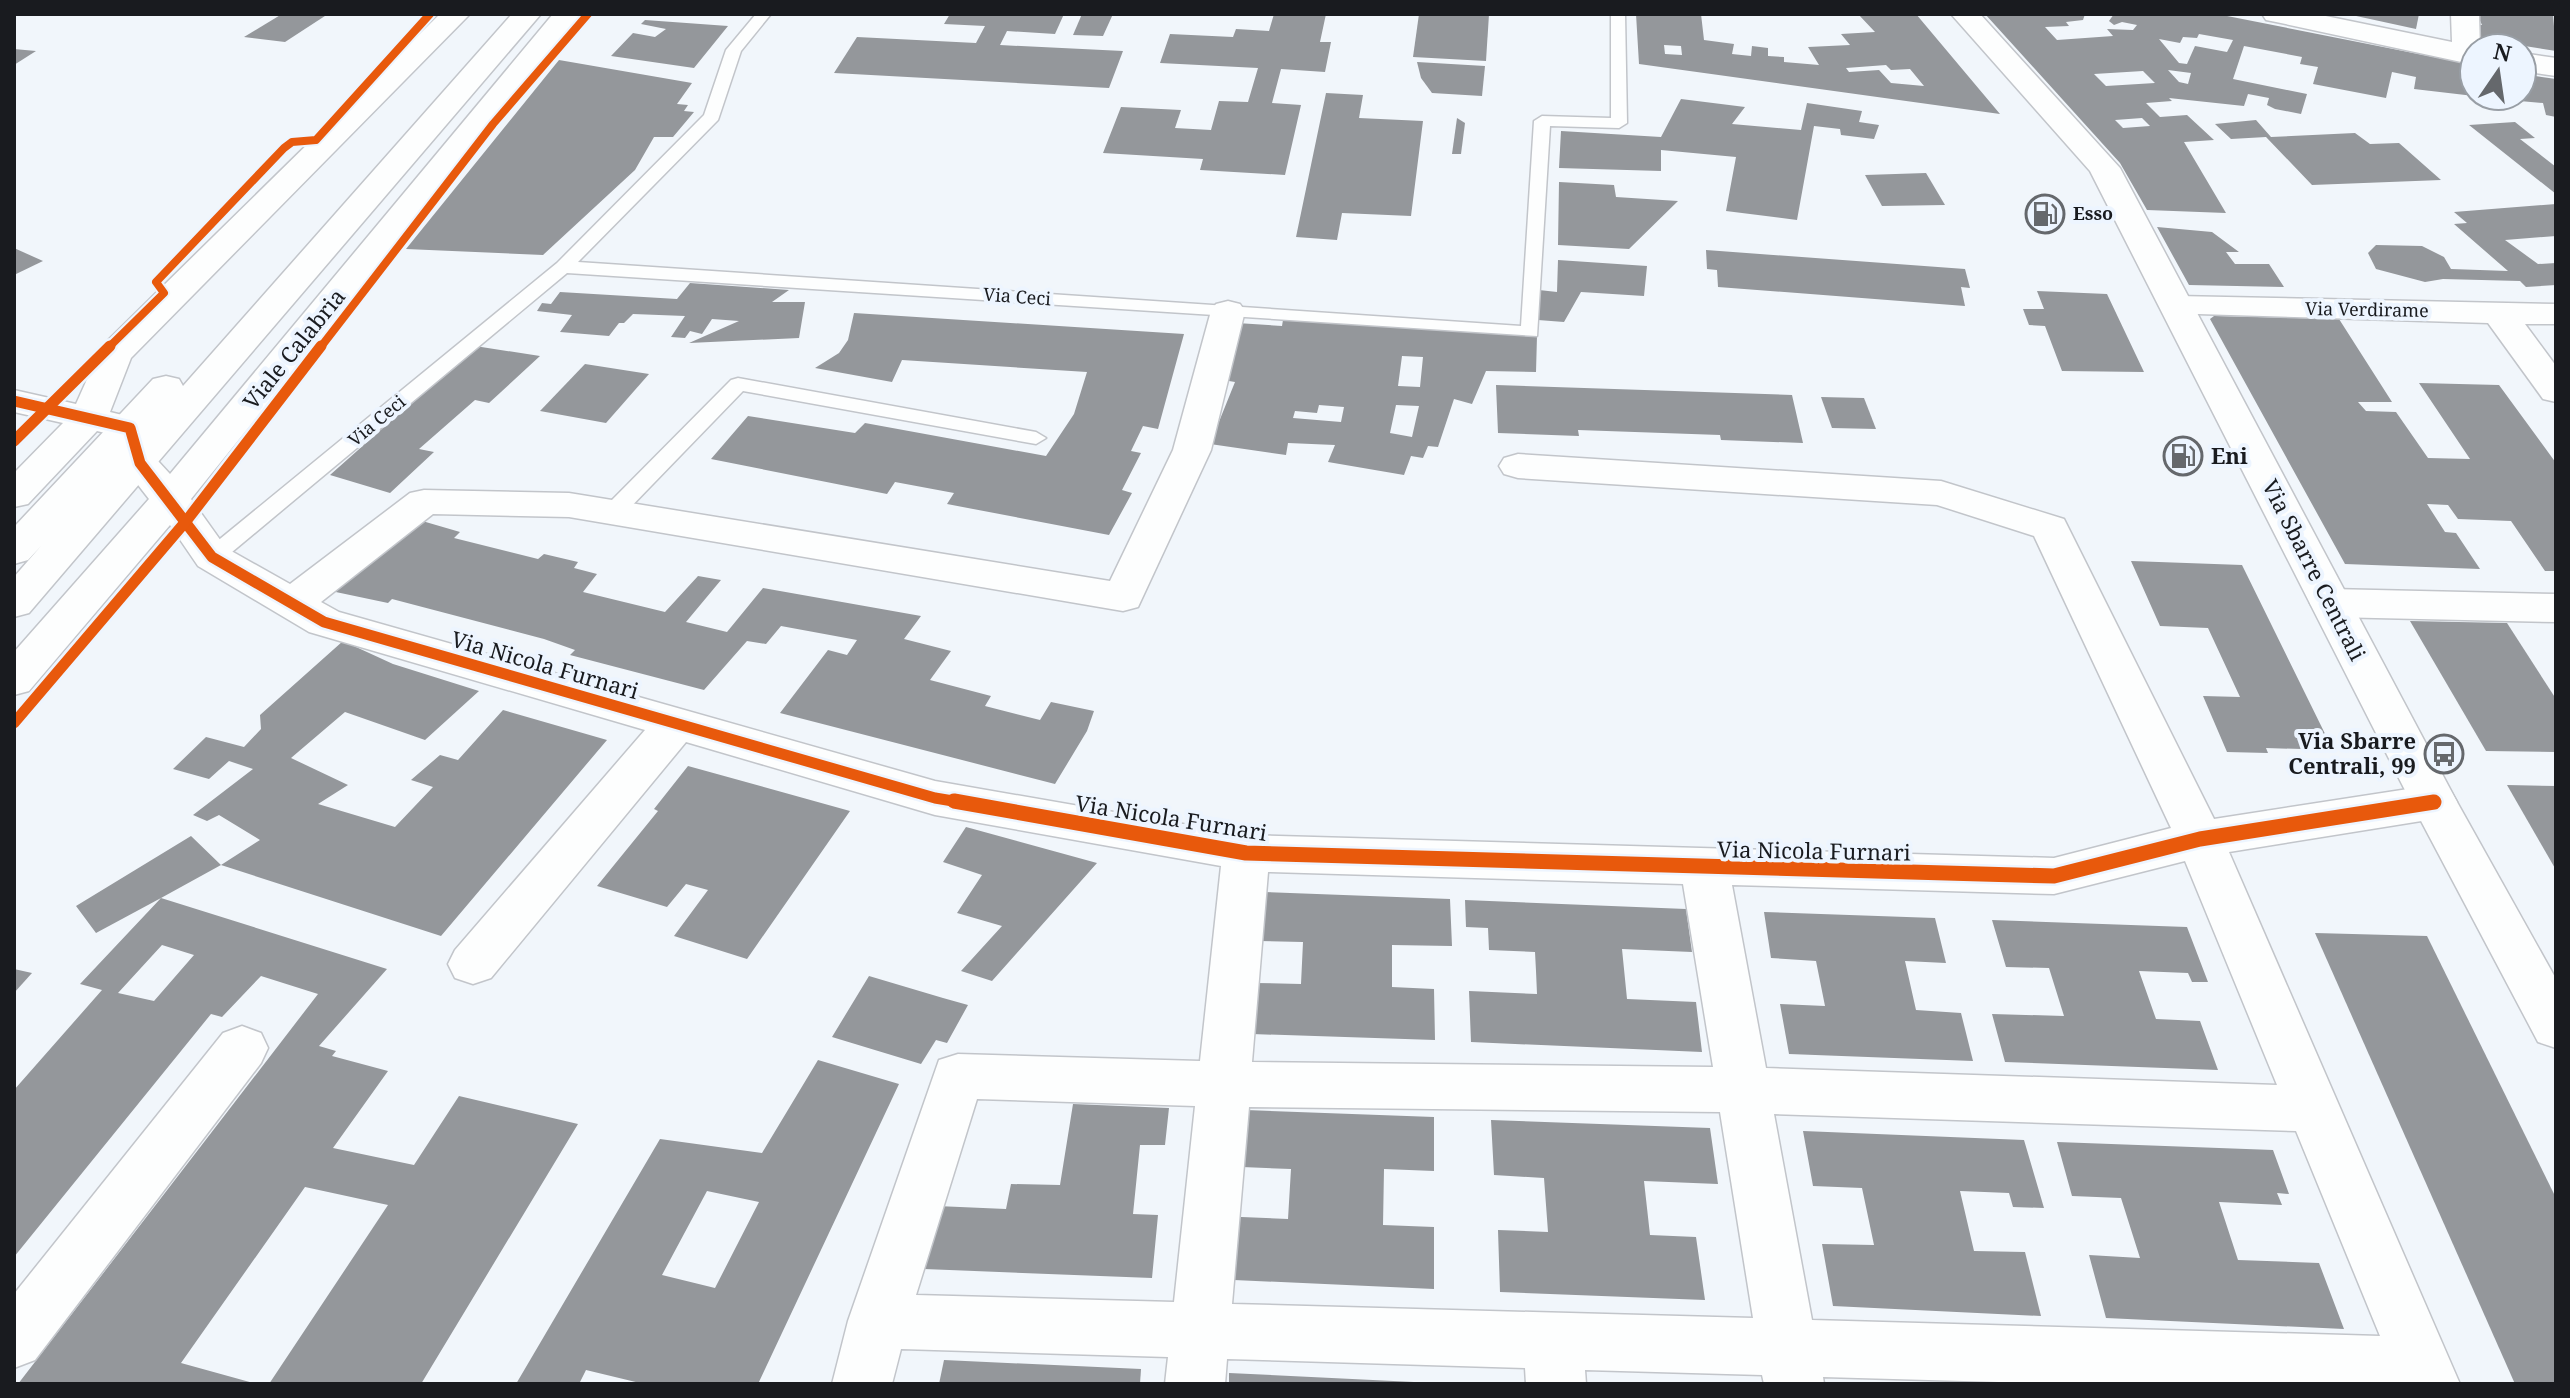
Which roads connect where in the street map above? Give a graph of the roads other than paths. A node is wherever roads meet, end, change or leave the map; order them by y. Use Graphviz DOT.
graph roads {
  1 [pos="456,14"];
  2 [pos="491,14"];
  3 [pos="527,14"];
  4 [pos="568,14"];
  5 [pos="764,14"];
  6 [pos="1618,14"];
  7 [pos="1965,14"];
  8 [pos="2276,14"];
  9 [pos="2458,52"];
  10 [pos="563,267"];
  11 [pos="2177,306"];
  12 [pos="1228,311"];
  13 [pos="2498,312"];
  14 [pos="2556,314"];
  15 [pos="2556,391"];
  16 [pos="14,401"];
  17 [pos="120,436"];
  18 [pos="1036,438"];
  19 [pos="1518,466"];
  20 [pos="14,495"];
  21 [pos="169,501"];
  22 [pos="613,512"];
  23 [pos="14,551"];
  24 [pos="212,557"];
  25 [pos="14,603"];
  26 [pos="2331,603"];
  27 [pos="292,604"];
  28 [pos="2556,608"];
  29 [pos="14,680"];
  30 [pos="677,723"];
  31 [pos="2434,802"];
  32 [pos="2200,839"];
  33 [pos="1246,853"];
  34 [pos="1705,868"];
  35 [pos="473,964"];
  36 [pos="2556,1027"];
  37 [pos="242,1048"];
  38 [pos="1223,1084"];
  39 [pos="1744,1090"];
  40 [pos="2315,1109"];
  41 [pos="878,1321"];
  42 [pos="14,1340"];
  43 [pos="1198,1357"];
  44 [pos="1554,1362"];
  45 [pos="1790,1365"];
  46 [pos="2426,1375"];
  47 [pos="862,1384"];
  1 -- 17 [label="street, Viale Calabria"];
  2 -- 17 [label="street, Viale Calabria"];
  3 -- 17 [label="street, Viale Calabria"];
  4 -- 21 [label="street, Viale Calabria"];
  5 -- 10 [label="lane"];
  6 -- 12 [label="lane, Via Ceci"];
  7 -- 11 [label="street, Via Sbarre Centrali"];
  8 -- 9 [label="street"];
  10 -- 12 [label="lane, Via Ceci"];
  10 -- 24 [label="lane, Via Ceci"];
  11 -- 13 [label="street, Via Verdirame"];
  11 -- 26 [label="street, Via Sbarre Centrali"];
  12 -- 22 [label="street"];
  13 -- 14 [label="street, Via Verdirame"];
  13 -- 15 [label="street"];
  16 -- 17 [label="street"];
  17 -- 20 [label="street, Viale Calabria"];
  17 -- 21 [label="street, Via Nicola Furnari"];
  17 -- 23 [label="street, Viale Calabria"];
  17 -- 25 [label="street, Viale Calabria"];
  18 -- 22 [label="lane"];
  19 -- 32 [label="street"];
  21 -- 24 [label="street, Via Nicola Furnari"];
  21 -- 29 [label="street, Viale Calabria"];
  22 -- 27 [label="street"];
  24 -- 27 [label="street, Via Nicola Furnari"];
  26 -- 28 [label="street"];
  26 -- 31 [label="street, Via Sbarre Centrali"];
  27 -- 30 [label="street, Via Nicola Furnari"];
  30 -- 33 [label="street, Via Nicola Furnari"];
  30 -- 35 [label="street"];
  31 -- 32 [label="street, Via Nicola Furnari"];
  31 -- 36 [label="street, Via Sbarre Centrali"];
  32 -- 34 [label="street, Via Nicola Furnari"];
  32 -- 40 [label="street"];
  33 -- 34 [label="street, Via Nicola Furnari"];
  33 -- 38 [label="street"];
  34 -- 39 [label="street"];
  37 -- 42 [label="street"];
  38 -- 39 [label="street"];
  38 -- 41 [label="street"];
  38 -- 43 [label="street"];
  39 -- 40 [label="street"];
  39 -- 45 [label="street"];
  40 -- 46 [label="street"];
  41 -- 43 [label="street"];
  41 -- 47 [label="street"];
  43 -- 44 [label="street"];
  44 -- 45 [label="street"];
  45 -- 46 [label="street"];
}
